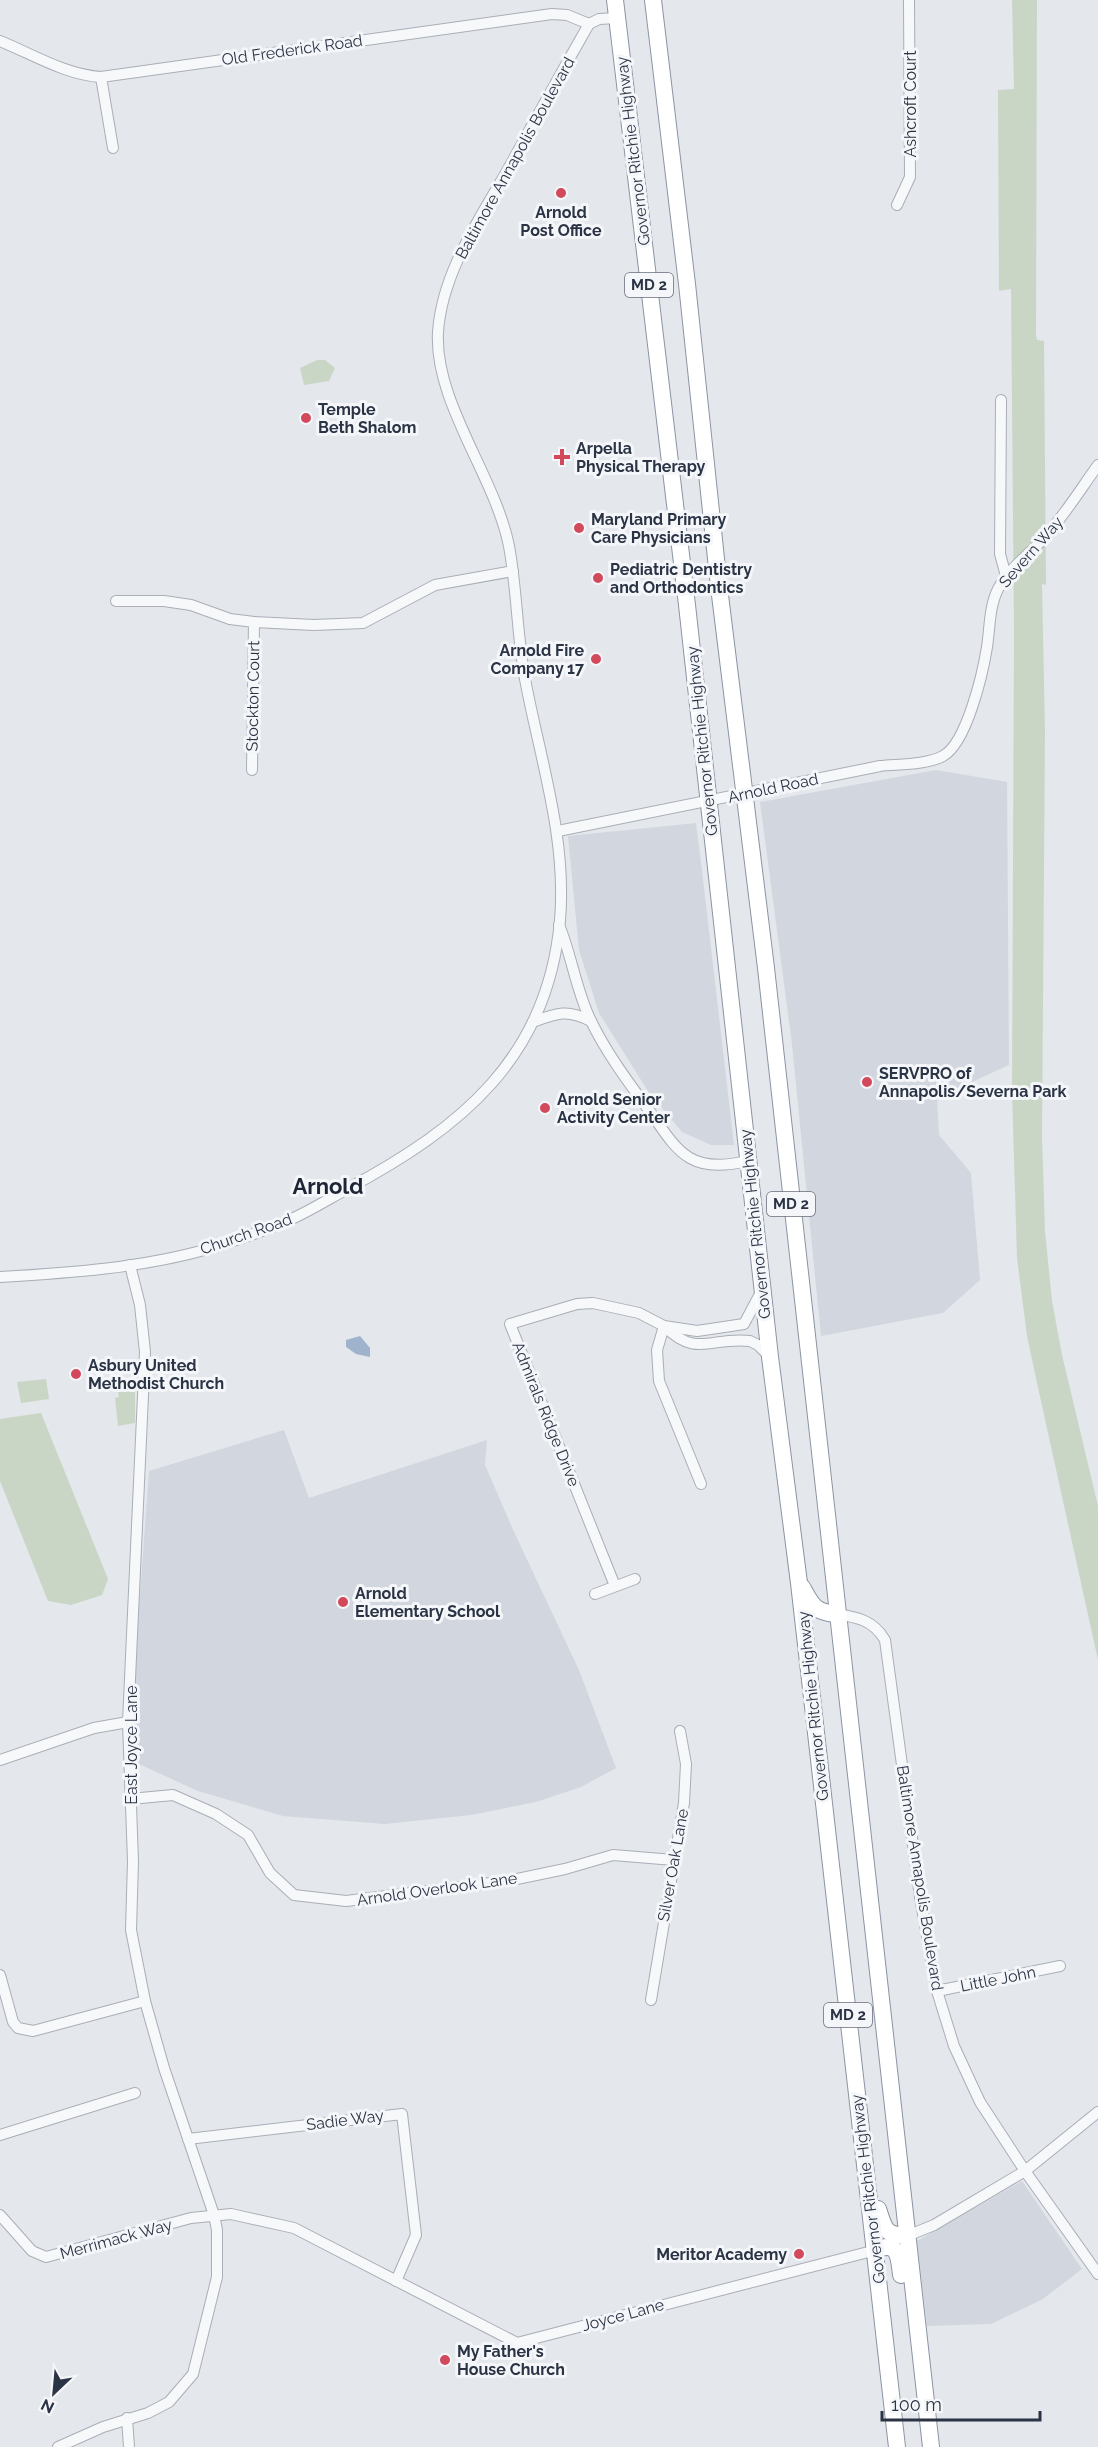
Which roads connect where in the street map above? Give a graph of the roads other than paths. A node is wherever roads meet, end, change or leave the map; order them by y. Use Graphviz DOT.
graph roads {
  1 [pos="615,0"];
  2 [pos="653,0"];
  3 [pos="909,0"];
  4 [pos="617,18"];
  5 [pos="589,24"];
  6 [pos="0,41"];
  7 [pos="101,77"];
  8 [pos="113,148"];
  9 [pos="897,205"];
  10 [pos="1001,400"];
  11 [pos="1098,465"];
  12 [pos="513,571"];
  13 [pos="1006,576"];
  14 [pos="116,601"];
  15 [pos="254,622"];
  16 [pos="967,717"];
  17 [pos="252,770"];
  18 [pos="745,794"];
  19 [pos="708,801"];
  20 [pos="558,831"];
  21 [pos="559,925"];
  22 [pos="591,1021"];
  23 [pos="533,1022"];
  24 [pos="748,1161"];
  25 [pos="130,1265"];
  26 [pos="0,1277"];
  27 [pos="762,1289"];
  28 [pos="664,1326"];
  29 [pos="770,1357"];
  30 [pos="701,1484"];
  31 [pos="635,1579"];
  32 [pos="799,1582"];
  33 [pos="615,1586"];
  34 [pos="595,1594"];
  35 [pos="836,1614"];
  36 [pos="128,1722"];
  37 [pos="680,1731"];
  38 [pos="0,1760"];
  39 [pos="130,1799"];
  40 [pos="674,1860"];
  41 [pos="1060,1966"];
  42 [pos="0,1975"];
  43 [pos="937,1991"];
  44 [pos="651,2000"];
  45 [pos="145,2001"];
  46 [pos="135,2093"];
  47 [pos="1098,2112"];
  48 [pos="0,2135"];
  49 [pos="188,2139"];
  50 [pos="1025,2171"];
  51 [pos="867,2180"];
  52 [pos="0,2215"];
  53 [pos="214,2215"];
  54 [pos="907,2236"];
  55 [pos="876,2250"];
  56 [pos="1098,2274"];
  57 [pos="396,2281"];
  58 [pos="918,2337"];
  59 [pos="127,2418"];
  60 [pos="58,2447"];
  61 [pos="129,2447"];
  62 [pos="897,2447"];
  63 [pos="931,2447"];
  1 -- 4 [label="highway, Governor Ritchie Highway / MD 2"];
  2 -- 18 [label="highway, Governor Ritchie Highway / MD 2"];
  3 -- 9 [label="street, Ashcroft Court"];
  4 -- 5 [label="street"];
  4 -- 19 [label="highway, Governor Ritchie Highway / MD 2"];
  5 -- 7 [label="street, Old Frederick Road"];
  5 -- 12 [label="street, Baltimore Annapolis Boulevard"];
  6 -- 7 [label="street, Old Frederick Road"];
  7 -- 8 [label="street"];
  10 -- 13 [label="street"];
  11 -- 13 [label="street, Severn Way"];
  12 -- 15 [label="street"];
  12 -- 20 [label="street, Baltimore Annapolis Boulevard"];
  13 -- 16 [label="street, Severn Way"];
  14 -- 15 [label="street"];
  15 -- 17 [label="street, Stockton Court"];
  16 -- 18 [label="street, Arnold Road"];
  18 -- 19 [label="street, Arnold Road"];
  18 -- 35 [label="highway, Governor Ritchie Highway / MD 2"];
  19 -- 20 [label="street, Arnold Road"];
  19 -- 24 [label="highway, Governor Ritchie Highway / MD 2"];
  20 -- 21 [label="street, Baltimore Annapolis Boulevard"];
  21 -- 22 [label="street, Baltimore Annapolis Boulevard"];
  21 -- 23 [label="street, Church Road"];
  22 -- 23 [label="street"];
  22 -- 24 [label="street, Baltimore Annapolis Boulevard"];
  23 -- 25 [label="street, Church Road"];
  24 -- 27 [label="highway, Governor Ritchie Highway / MD 2"];
  25 -- 26 [label="street, Church Road"];
  25 -- 36 [label="street, East Joyce Lane"];
  27 -- 28 [label="street, Admirals Ridge Drive"];
  27 -- 29 [label="highway, Governor Ritchie Highway / MD 2"];
  28 -- 29 [label="street, Admirals Ridge Drive"];
  28 -- 30 [label="street"];
  28 -- 33 [label="street, Admirals Ridge Drive"];
  29 -- 32 [label="highway, Governor Ritchie Highway / MD 2"];
  31 -- 33 [label="street"];
  32 -- 35 [label="highway"];
  32 -- 51 [label="highway, Governor Ritchie Highway / MD 2"];
  33 -- 34 [label="street"];
  35 -- 43 [label="street, Baltimore Annapolis Boulevard"];
  35 -- 54 [label="highway, Governor Ritchie Highway / MD 2"];
  36 -- 38 [label="street"];
  36 -- 39 [label="street, East Joyce Lane"];
  37 -- 40 [label="street, Silver Oak Lane"];
  39 -- 40 [label="street, Arnold Overlook Lane"];
  39 -- 45 [label="street, East Joyce Lane"];
  40 -- 44 [label="street, Silver Oak Lane"];
  41 -- 43 [label="street, Little John"];
  42 -- 45 [label="street"];
  43 -- 50 [label="street, Baltimore Annapolis Boulevard"];
  45 -- 49 [label="street, East Joyce Lane"];
  46 -- 48 [label="street"];
  47 -- 50 [label="street"];
  49 -- 53 [label="street, East Joyce Lane"];
  49 -- 57 [label="street, Sadie Way"];
  50 -- 54 [label="street"];
  50 -- 56 [label="street, Baltimore Annapolis Boulevard"];
  51 -- 54 [label="highway"];
  51 -- 55 [label="highway, Governor Ritchie Highway / MD 2"];
  52 -- 53 [label="street, Merrimack Way"];
  53 -- 57 [label="street, Joyce Lane"];
  53 -- 59 [label="street, East Joyce Lane"];
  54 -- 58 [label="highway, Governor Ritchie Highway / MD 2"];
  55 -- 57 [label="street, Joyce Lane"];
  55 -- 58 [label="highway"];
  55 -- 62 [label="highway, Governor Ritchie Highway / MD 2"];
  58 -- 63 [label="highway, Governor Ritchie Highway / MD 2"];
  59 -- 60 [label="street, East Joyce Lane"];
  59 -- 61 [label="street"];
}
